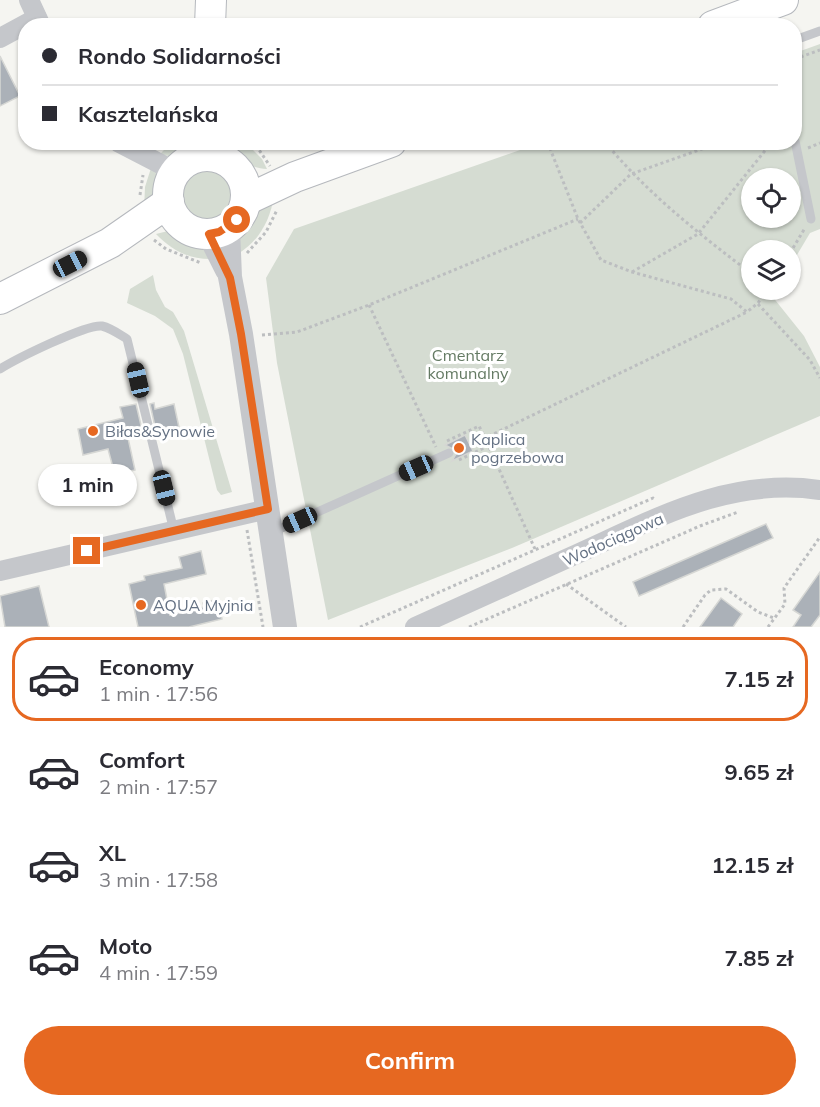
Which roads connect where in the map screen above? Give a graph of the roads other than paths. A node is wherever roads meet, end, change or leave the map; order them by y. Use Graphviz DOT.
graph roads {
  1 [pos="211,0"];
  2 [pos="768,8"];
  3 [pos="210,18"];
  4 [pos="737,18"];
  5 [pos="18,26"];
  6 [pos="820,32"];
  7 [pos="0,38"];
  8 [pos="802,38"];
  9 [pos="166,150"];
  10 [pos="369,150"];
  11 [pos="797,150"];
  12 [pos="201,155"];
  13 [pos="244,189"];
  14 [pos="174,212"];
  15 [pos="811,219"];
  16 [pos="219,231"];
  17 [pos="0,299"];
  18 [pos="0,369"];
  19 [pos="449,453"];
  20 [pos="820,490"];
  21 [pos="268,509"];
  22 [pos="174,531"];
  23 [pos="271,533"];
  24 [pos="0,572"];
  25 [pos="285,627"];
  26 [pos="415,627"];
  1 -- 3 [label="main road"];
  2 -- 4 [label="main road"];
  5 -- 7 [label="street"];
  6 -- 8 [label="lane"];
  9 -- 12 [label="street"];
  10 -- 13 [label="main road"];
  11 -- 15 [label="lane"];
  12 -- 13 [label="main road"];
  12 -- 14 [label="main road"];
  13 -- 16 [label="main road"];
  14 -- 16 [label="main road"];
  14 -- 17 [label="main road"];
  16 -- 21 [label="street"];
  18 -- 22 [label="lane"];
  19 -- 23 [label="lane"];
  20 -- 26 [label="street, Wodociągowa"];
  21 -- 22 [label="street"];
  21 -- 23 [label="street"];
  22 -- 24 [label="street"];
  23 -- 25 [label="street"];
}
